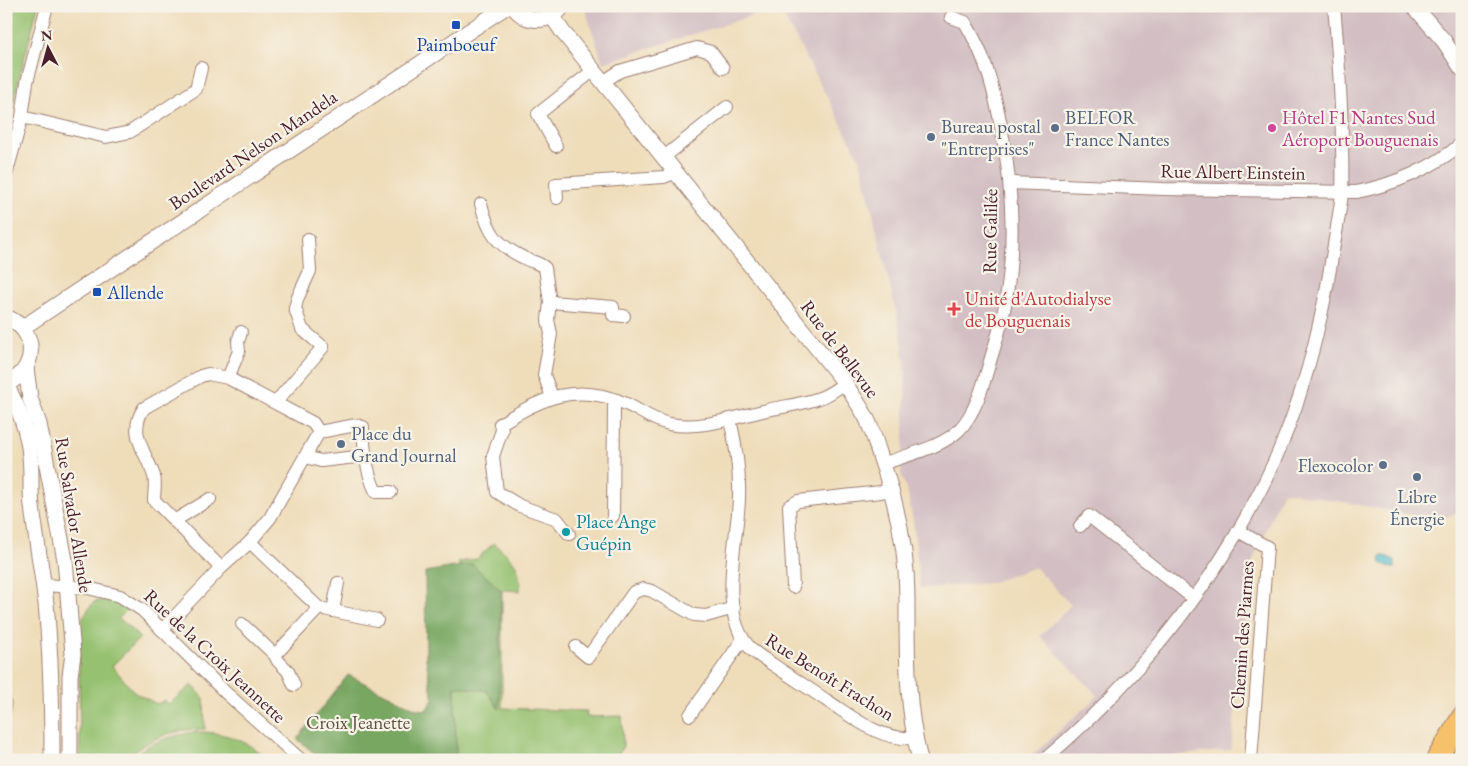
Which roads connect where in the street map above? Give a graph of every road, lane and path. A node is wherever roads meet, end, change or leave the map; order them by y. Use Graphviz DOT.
graph roads {
  1 [pos="47,6"];
  2 [pos="507,6"];
  3 [pos="513,6"];
  4 [pos="1334,6"];
  5 [pos="1414,6"];
  6 [pos="558,11"];
  7 [pos="951,17"];
  8 [pos="1444,42"];
  9 [pos="1462,54"];
  10 [pos="201,68"];
  11 [pos="723,68"];
  12 [pos="1462,68"];
  13 [pos="598,76"];
  14 [pos="727,107"];
  15 [pos="22,117"];
  16 [pos="1462,143"];
  17 [pos="556,146"];
  18 [pos="1462,152"];
  19 [pos="1448,156"];
  20 [pos="664,157"];
  21 [pos="676,172"];
  22 [pos="6,175"];
  23 [pos="1010,182"];
  24 [pos="1342,192"];
  25 [pos="557,198"];
  26 [pos="481,204"];
  27 [pos="308,244"];
  28 [pos="550,302"];
  29 [pos="624,316"];
  30 [pos="6,317"];
  31 [pos="22,328"];
  32 [pos="241,332"];
  33 [pos="26,368"];
  34 [pos="228,378"];
  35 [pos="845,383"];
  36 [pos="6,385"];
  37 [pos="552,397"];
  38 [pos="617,400"];
  39 [pos="276,402"];
  40 [pos="730,419"];
  41 [pos="319,432"];
  42 [pos="365,456"];
  43 [pos="306,457"];
  44 [pos="883,464"];
  45 [pos="892,489"];
  46 [pos="391,492"];
  47 [pos="210,499"];
  48 [pos="614,516"];
  49 [pos="174,521"];
  50 [pos="1080,526"];
  51 [pos="1238,531"];
  52 [pos="569,534"];
  53 [pos="250,542"];
  54 [pos="221,568"];
  55 [pos="338,582"];
  56 [pos="44,585"];
  57 [pos="68,587"];
  58 [pos="794,588"];
  59 [pos="1193,598"];
  60 [pos="318,608"];
  61 [pos="734,608"];
  62 [pos="333,611"];
  63 [pos="377,620"];
  64 [pos="242,624"];
  65 [pos="162,630"];
  66 [pos="743,639"];
  67 [pos="576,647"];
  68 [pos="275,655"];
  69 [pos="294,685"];
  70 [pos="690,715"];
  71 [pos="1462,717"];
  72 [pos="914,738"];
  73 [pos="52,760"];
  74 [pos="70,760"];
  75 [pos="301,760"];
  76 [pos="920,760"];
  77 [pos="1044,760"];
  78 [pos="1251,760"];
  79 [pos="1436,760"];
  1 -- 15 [label="street"];
  2 -- 31 [label="street, Boulevard Nelson Mandela"];
  3 -- 6 [label="street"];
  4 -- 24 [label="street"];
  5 -- 8 [label="street"];
  6 -- 13 [label="street, Rue de Bellevue"];
  7 -- 23 [label="street, Rue Galilée"];
  8 -- 9 [label="street"];
  8 -- 12 [label="street"];
  10 -- 15 [label="street"];
  11 -- 13 [label="street"];
  13 -- 17 [label="street"];
  13 -- 20 [label="street, Rue de Bellevue"];
  14 -- 20 [label="street"];
  15 -- 22 [label="street"];
  16 -- 19 [label="street, Rue Albert Einstein"];
  18 -- 19 [label="street, Rue Albert Einstein"];
  19 -- 24 [label="street, Rue Albert Einstein"];
  20 -- 21 [label="street, Rue de Bellevue"];
  21 -- 25 [label="street"];
  21 -- 35 [label="street, Rue de Bellevue"];
  23 -- 24 [label="street, Rue Albert Einstein"];
  23 -- 44 [label="street, Rue Galilée"];
  24 -- 51 [label="street"];
  26 -- 28 [label="street"];
  27 -- 39 [label="street"];
  28 -- 29 [label="street"];
  28 -- 37 [label="street"];
  30 -- 31 [label="street"];
  31 -- 33 [label="street, Rue Salvador Allende"];
  32 -- 34 [label="street"];
  33 -- 36 [label="street"];
  33 -- 57 [label="street, Rue Salvador Allende"];
  34 -- 39 [label="street"];
  34 -- 49 [label="street"];
  35 -- 40 [label="street"];
  35 -- 44 [label="street, Rue de Bellevue"];
  36 -- 56 [label="street, Rue Salvador Allende"];
  37 -- 38 [label="street"];
  37 -- 52 [label="street"];
  38 -- 40 [label="street"];
  38 -- 48 [label="street"];
  39 -- 41 [label="street"];
  40 -- 61 [label="street, Rue Benoît Frachon"];
  41 -- 42 [label="street"];
  41 -- 43 [label="street"];
  42 -- 43 [label="street"];
  42 -- 46 [label="street"];
  43 -- 53 [label="street"];
  44 -- 45 [label="street, Rue de Bellevue"];
  45 -- 58 [label="street"];
  45 -- 72 [label="street, Rue de Bellevue"];
  47 -- 49 [label="street"];
  49 -- 54 [label="street"];
  50 -- 59 [label="street"];
  51 -- 59 [label="street"];
  51 -- 78 [label="street, Chemin des Piarmes"];
  53 -- 54 [label="street"];
  53 -- 60 [label="street"];
  54 -- 65 [label="street"];
  55 -- 62 [label="street"];
  56 -- 57 [label="street, Rue de la Croix Jeannette"];
  56 -- 73 [label="street, Rue Salvador Allende"];
  57 -- 65 [label="street, Rue de la Croix Jeannette"];
  57 -- 74 [label="street, Rue Salvador Allende"];
  59 -- 77 [label="street"];
  60 -- 62 [label="street"];
  60 -- 68 [label="street"];
  61 -- 66 [label="street, Rue Benoît Frachon"];
  61 -- 67 [label="street"];
  62 -- 63 [label="street"];
  64 -- 68 [label="street"];
  65 -- 75 [label="street, Rue de la Croix Jeannette"];
  66 -- 70 [label="street"];
  66 -- 72 [label="street, Rue Benoît Frachon"];
  68 -- 69 [label="street"];
  71 -- 79 [label="highway"];
  72 -- 76 [label="street, Rue de Bellevue"];
}
